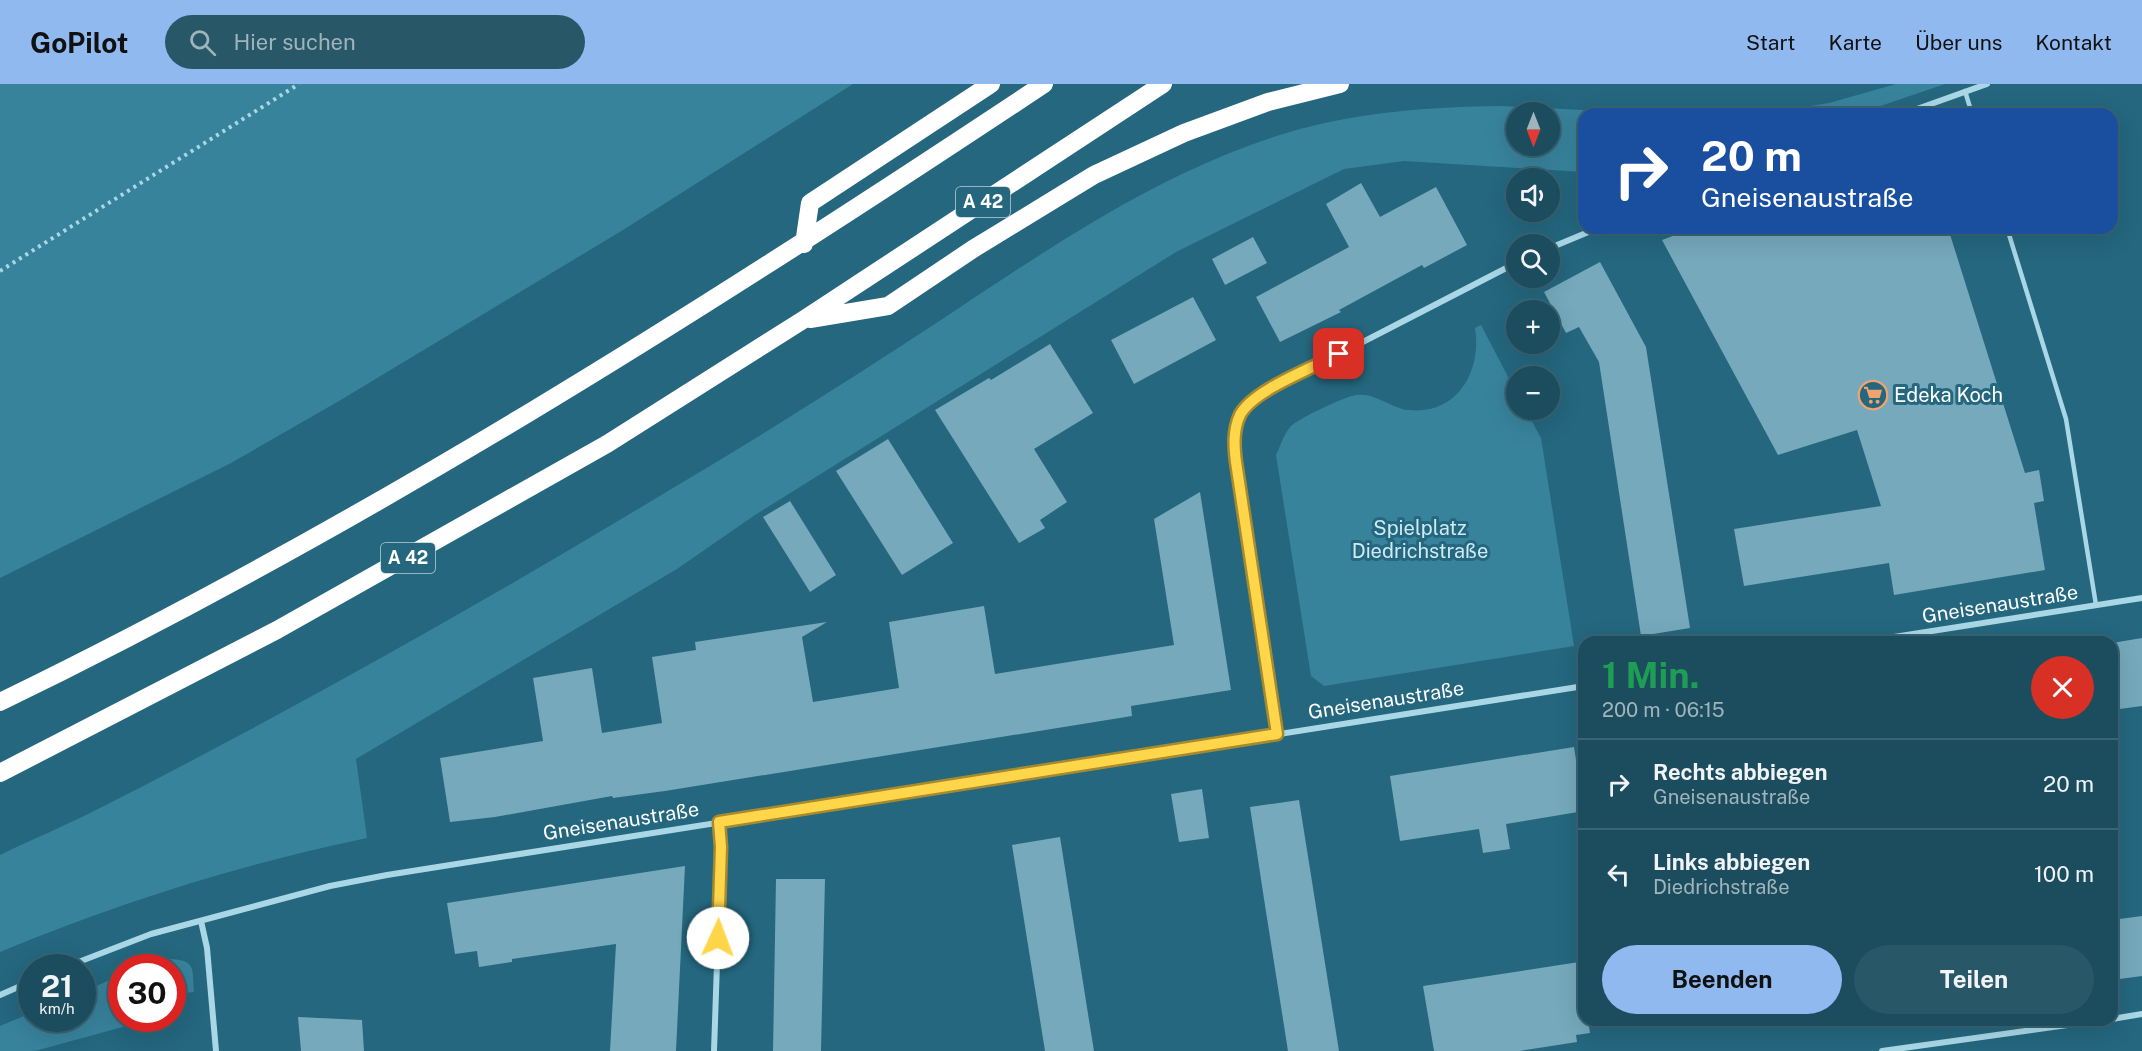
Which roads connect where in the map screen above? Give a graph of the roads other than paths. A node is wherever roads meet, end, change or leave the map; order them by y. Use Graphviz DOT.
graph roads {
  1 [pos="991,84"];
  2 [pos="1044,84"];
  3 [pos="1163,84"];
  4 [pos="1340,84"];
  5 [pos="1987,84"];
  6 [pos="1965,91"];
  7 [pos="1919,108"];
  8 [pos="1970,108"];
  9 [pos="1584,234"];
  10 [pos="2009,234"];
  11 [pos="804,244"];
  12 [pos="1560,244"];
  13 [pos="1506,268"];
  14 [pos="802,320"];
  15 [pos="2142,598"];
  16 [pos="2096,605"];
  17 [pos="1900,636"];
  18 [pos="1578,687"];
  19 [pos="0,702"];
  20 [pos="1277,734"];
  21 [pos="0,773"];
  22 [pos="719,822"];
  23 [pos="201,921"];
  24 [pos="96,955"];
  25 [pos="18,987"];
  26 [pos="0,995"];
  27 [pos="2142,1014"];
  28 [pos="2118,1018"];
  29 [pos="2063,1026"];
  30 [pos="1912,1049"];
  31 [pos="216,1051"];
  32 [pos="714,1051"];
  33 [pos="1882,1051"];
  1 -- 11 [label="highway"];
  2 -- 11 [label="highway"];
  3 -- 14 [label="highway, A 42"];
  4 -- 14 [label="highway"];
  5 -- 6 [label="street"];
  6 -- 7 [label="street"];
  6 -- 8 [label="lane"];
  9 -- 12 [label="street"];
  10 -- 16 [label="lane"];
  11 -- 19 [label="highway"];
  13 -- 20 [label="street"];
  14 -- 21 [label="highway, A 42"];
  15 -- 16 [label="street, Gneisenaustraße"];
  16 -- 17 [label="street, Gneisenaustraße"];
  18 -- 20 [label="street, Gneisenaustraße"];
  20 -- 22 [label="street, Gneisenaustraße"];
  22 -- 23 [label="street, Gneisenaustraße"];
  22 -- 32 [label="street"];
  23 -- 24 [label="street, Gneisenaustraße"];
  23 -- 31 [label="street"];
  25 -- 26 [label="street"];
  27 -- 28 [label="street"];
  29 -- 30 [label="street"];
  30 -- 33 [label="street"];
}
